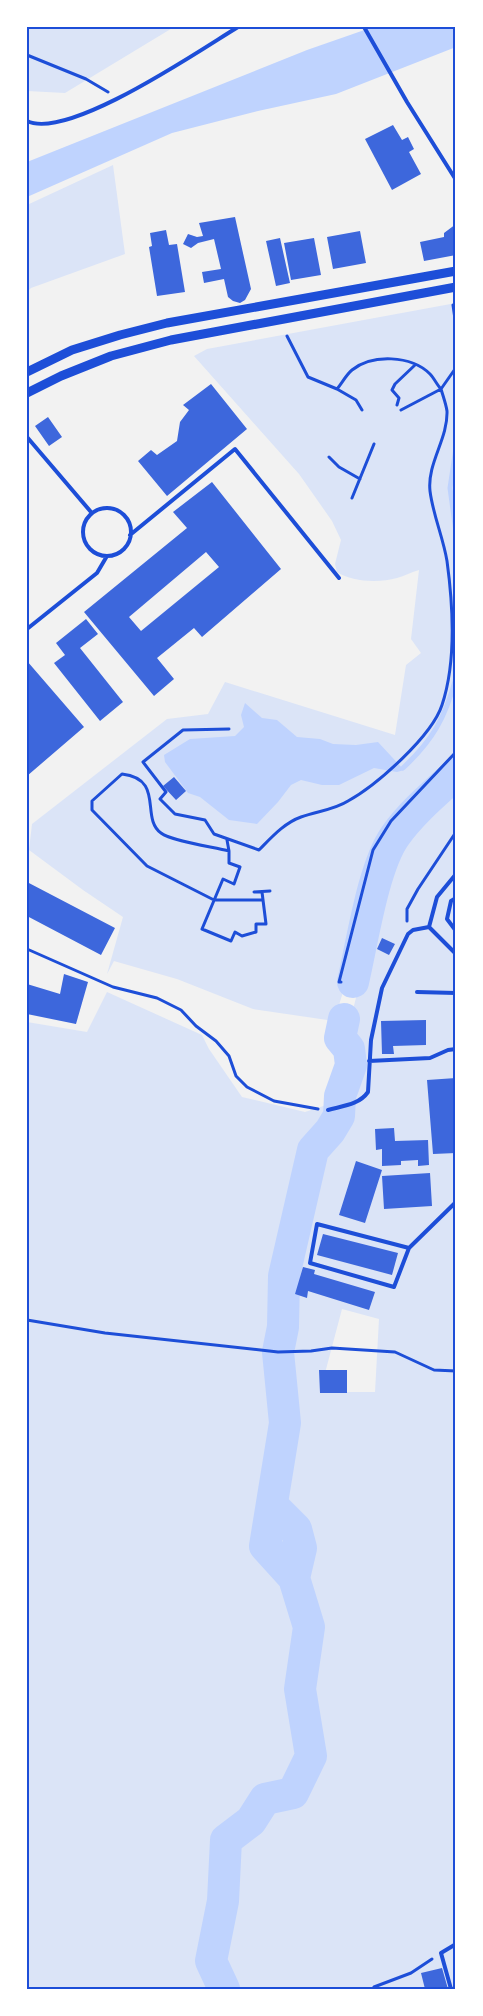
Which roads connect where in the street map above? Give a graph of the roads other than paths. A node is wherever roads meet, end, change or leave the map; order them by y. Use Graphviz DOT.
graph roads {
  1 [pos="238,27"];
  2 [pos="364,27"];
  3 [pos="27,121"];
  4 [pos="456,180"];
  5 [pos="456,271"];
  6 [pos="456,288"];
  7 [pos="27,372"];
  8 [pos="27,393"];
  9 [pos="27,437"];
  10 [pos="91,513"];
  11 [pos="130,535"];
  12 [pos="107,556"];
  13 [pos="339,578"];
  14 [pos="27,629"];
  15 [pos="456,874"];
  16 [pos="456,898"];
  17 [pos="429,927"];
  18 [pos="456,931"];
  19 [pos="456,954"];
  20 [pos="417,992"];
  21 [pos="456,993"];
  22 [pos="456,1049"];
  23 [pos="369,1061"];
  24 [pos="328,1110"];
  25 [pos="456,1202"];
  26 [pos="410,1248"];
  27 [pos="456,1944"];
  28 [pos="452,1989"];
  1 -- 3 [label="lane"];
  2 -- 4 [label="lane"];
  5 -- 7 [label="street"];
  6 -- 8 [label="street"];
  9 -- 10 [label="lane"];
  10 -- 11 [label="lane"];
  10 -- 12 [label="lane"];
  11 -- 12 [label="lane"];
  11 -- 13 [label="lane"];
  12 -- 14 [label="lane"];
  15 -- 17 [label="lane"];
  16 -- 18 [label="lane"];
  17 -- 19 [label="lane"];
  17 -- 23 [label="lane"];
  20 -- 21 [label="lane"];
  22 -- 23 [label="lane"];
  23 -- 24 [label="lane"];
  25 -- 26 [label="lane"];
  26 -- 26 [label="lane"];
  27 -- 28 [label="lane"];
}
